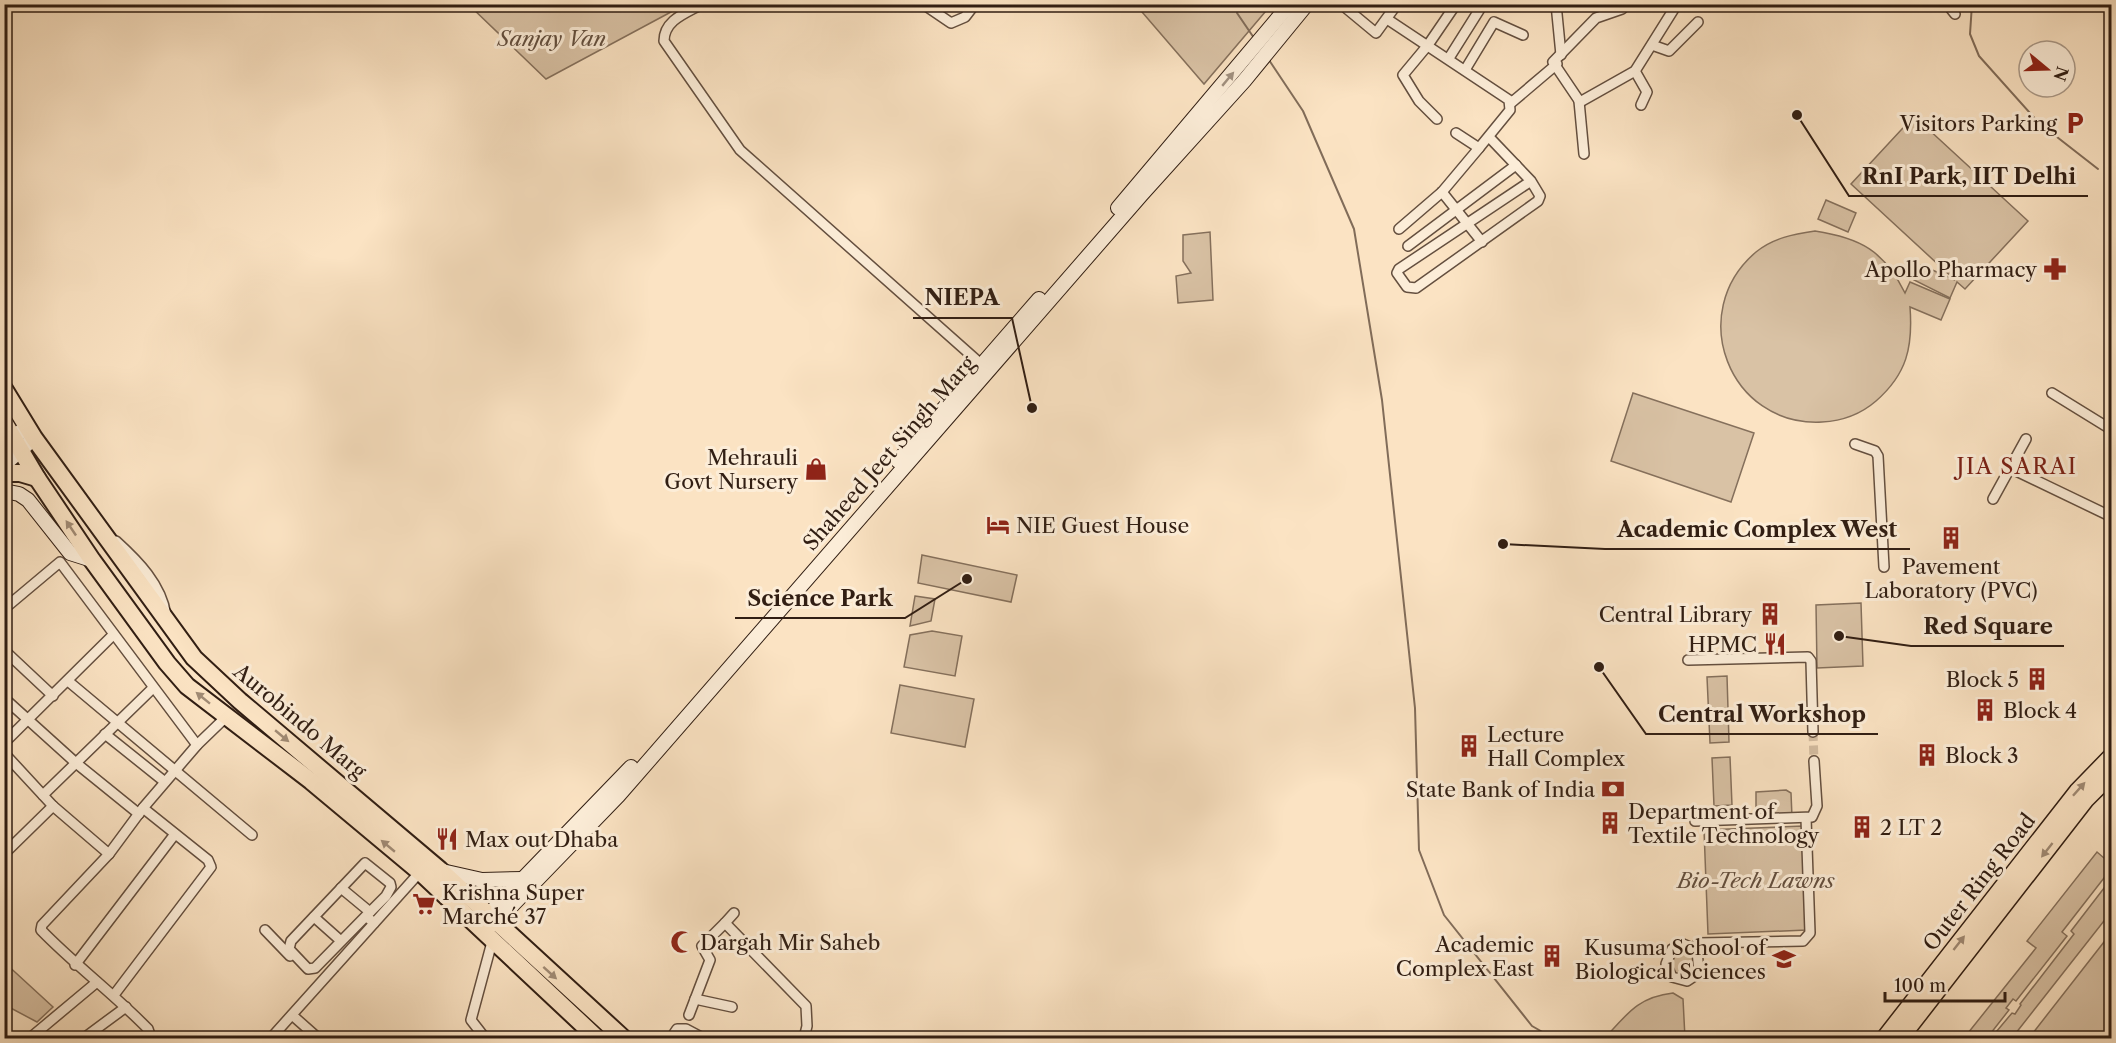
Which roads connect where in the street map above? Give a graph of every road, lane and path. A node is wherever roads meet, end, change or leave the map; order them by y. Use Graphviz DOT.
graph roads {
  1 [pos="702,4"];
  2 [pos="923,4"];
  3 [pos="975,4"];
  4 [pos="1290,4"];
  5 [pos="1307,4"];
  6 [pos="1341,4"];
  7 [pos="1397,4"];
  8 [pos="1456,4"];
  9 [pos="1482,4"];
  10 [pos="1556,4"];
  11 [pos="1627,4"];
  12 [pos="1677,4"];
  13 [pos="1947,4"];
  14 [pos="1955,14"];
  15 [pos="1387,20"];
  16 [pos="1698,22"];
  17 [pos="1523,35"];
  18 [pos="1428,45"];
  19 [pos="1652,45"];
  20 [pos="1262,50"];
  21 [pos="1449,58"];
  22 [pos="1559,60"];
  23 [pos="1465,70"];
  24 [pos="1635,71"];
  25 [pos="1579,101"];
  26 [pos="1511,103"];
  27 [pos="1641,105"];
  28 [pos="1437,119"];
  29 [pos="1456,133"];
  30 [pos="1489,137"];
  31 [pos="1479,148"];
  32 [pos="1584,154"];
  33 [pos="1516,165"];
  34 [pos="1531,181"];
  35 [pos="1442,192"];
  36 [pos="1456,209"];
  37 [pos="1467,224"];
  38 [pos="1399,229"];
  39 [pos="1482,242"];
  40 [pos="1408,246"];
  41 [pos="985,368"];
  42 [pos="4,389"];
  43 [pos="2052,393"];
  44 [pos="4,422"];
  45 [pos="2112,430"];
  46 [pos="20,439"];
  47 [pos="2026,439"];
  48 [pos="1855,444"];
  49 [pos="4,465"];
  50 [pos="2010,468"];
  51 [pos="4,473"];
  52 [pos="37,478"];
  53 [pos="4,491"];
  54 [pos="1993,499"];
  55 [pos="2112,517"];
  56 [pos="92,560"];
  57 [pos="1884,567"];
  58 [pos="4,609"];
  59 [pos="113,635"];
  60 [pos="4,650"];
  61 [pos="1688,660"];
  62 [pos="68,681"];
  63 [pos="153,688"];
  64 [pos="53,696"];
  65 [pos="4,698"];
  66 [pos="226,717"];
  67 [pos="29,721"];
  68 [pos="117,722"];
  69 [pos="1813,732"];
  70 [pos="105,734"];
  71 [pos="4,743"];
  72 [pos="197,745"];
  73 [pos="4,753"];
  74 [pos="2112,755"];
  75 [pos="1814,761"];
  76 [pos="76,763"];
  77 [pos="175,771"];
  78 [pos="2112,774"];
  79 [pos="165,783"];
  80 [pos="42,795"];
  81 [pos="53,806"];
  82 [pos="141,811"];
  83 [pos="1806,818"];
  84 [pos="1695,821"];
  85 [pos="175,834"];
  86 [pos="252,835"];
  87 [pos="4,854"];
  88 [pos="109,854"];
  89 [pos="440,870"];
  90 [pos="420,872"];
  91 [pos="523,879"];
  92 [pos="341,888"];
  93 [pos="734,913"];
  94 [pos="368,914"];
  95 [pos="314,917"];
  96 [pos="374,923"];
  97 [pos="724,923"];
  98 [pos="489,928"];
  99 [pos="265,930"];
  100 [pos="341,941"];
  101 [pos="1698,943"];
  102 [pos="75,965"];
  103 [pos="96,982"];
  104 [pos="318,986"];
  105 [pos="114,995"];
  106 [pos="695,999"];
  107 [pos="126,1007"];
  108 [pos="732,1007"];
  109 [pos="292,1015"];
  110 [pos="689,1015"];
  111 [pos="30,1038"];
  112 [pos="84,1038"];
  113 [pos="143,1038"];
  114 [pos="271,1038"];
  115 [pos="318,1038"];
  116 [pos="484,1038"];
  117 [pos="597,1038"];
  118 [pos="623,1038"];
  119 [pos="671,1038"];
  120 [pos="703,1038"];
  121 [pos="804,1038"];
  122 [pos="1884,1038"];
  123 [pos="1901,1038"];
  1 -- 41 [label="street"];
  2 -- 3 [label="street"];
  4 -- 20 [label="main road, Shaheed Jeet Singh Marg"];
  5 -- 20 [label="main road, Shaheed Jeet Singh Marg"];
  6 -- 15 [label="street"];
  7 -- 15 [label="street"];
  8 -- 18 [label="street"];
  9 -- 21 [label="street"];
  10 -- 22 [label="street"];
  11 -- 22 [label="street"];
  12 -- 19 [label="street"];
  13 -- 14 [label="street"];
  15 -- 18 [label="street"];
  16 -- 19 [label="street"];
  17 -- 23 [label="street"];
  18 -- 21 [label="street"];
  18 -- 28 [label="street"];
  19 -- 24 [label="street"];
  20 -- 41 [label="main road, Shaheed Jeet Singh Marg"];
  21 -- 23 [label="street"];
  22 -- 25 [label="street"];
  22 -- 26 [label="street"];
  23 -- 26 [label="street"];
  24 -- 25 [label="street"];
  24 -- 27 [label="street"];
  25 -- 32 [label="street"];
  26 -- 30 [label="street"];
  29 -- 31 [label="street"];
  30 -- 31 [label="street"];
  30 -- 33 [label="street"];
  31 -- 35 [label="street"];
  33 -- 34 [label="street"];
  33 -- 36 [label="street"];
  34 -- 37 [label="street"];
  34 -- 39 [label="street"];
  35 -- 36 [label="street"];
  35 -- 38 [label="street"];
  36 -- 37 [label="street"];
  36 -- 40 [label="street"];
  37 -- 39 [label="street"];
  37 -- 39 [label="street"];
  41 -- 91 [label="main road, Shaheed Jeet Singh Marg"];
  41 -- 98 [label="main road, Shaheed Jeet Singh Marg"];
  42 -- 46 [label="highway, Aurobindo Marg"];
  43 -- 45 [label="street"];
  44 -- 46 [label="highway, Aurobindo Marg"];
  46 -- 49 [label="main road"];
  46 -- 52 [label="highway, Aurobindo Marg"];
  46 -- 89 [label="highway, Aurobindo Marg, one-way"];
  47 -- 50 [label="street"];
  48 -- 57 [label="street"];
  50 -- 54 [label="street"];
  50 -- 55 [label="street"];
  51 -- 52 [label="highway"];
  56 -- 52 [label="highway, Aurobindo Marg, one-way"];
  53 -- 56 [label="main road"];
  66 -- 56 [label="highway, Aurobindo Marg, one-way"];
  58 -- 59 [label="street"];
  59 -- 62 [label="street"];
  59 -- 63 [label="street"];
  60 -- 64 [label="street"];
  61 -- 69 [label="street"];
  62 -- 64 [label="street"];
  62 -- 68 [label="street"];
  63 -- 68 [label="street"];
  63 -- 72 [label="street"];
  64 -- 67 [label="street"];
  65 -- 67 [label="street"];
  66 -- 72 [label="street"];
  90 -- 66 [label="highway, Aurobindo Marg, one-way"];
  67 -- 71 [label="street"];
  67 -- 76 [label="street"];
  68 -- 70 [label="street"];
  68 -- 77 [label="street"];
  70 -- 76 [label="street"];
  70 -- 79 [label="street"];
  72 -- 77 [label="street"];
  73 -- 80 [label="street"];
  122 -- 74 [label="main road, Outer Ring Road, one-way"];
  75 -- 83 [label="street"];
  76 -- 80 [label="street"];
  76 -- 82 [label="street"];
  77 -- 79 [label="street"];
  77 -- 86 [label="street"];
  78 -- 123 [label="main road, Outer Ring Road, one-way"];
  79 -- 82 [label="street"];
  80 -- 81 [label="street"];
  81 -- 87 [label="street"];
  81 -- 88 [label="street"];
  82 -- 85 [label="street"];
  82 -- 88 [label="street"];
  83 -- 84 [label="street"];
  83 -- 101 [label="street"];
  85 -- 102 [label="street"];
  85 -- 105 [label="street"];
  88 -- 102 [label="street"];
  89 -- 91 [label="main road"];
  89 -- 98 [label="highway, Aurobindo Marg"];
  90 -- 96 [label="street"];
  90 -- 98 [label="highway, Aurobindo Marg"];
  91 -- 98 [label="main road, Shaheed Jeet Singh Marg"];
  92 -- 94 [label="street"];
  92 -- 94 [label="street"];
  92 -- 95 [label="street"];
  93 -- 97 [label="street"];
  94 -- 96 [label="street"];
  94 -- 100 [label="street"];
  95 -- 100 [label="street"];
  95 -- 100 [label="street"];
  96 -- 104 [label="street"];
  97 -- 106 [label="street"];
  97 -- 121 [label="street"];
  98 -- 116 [label="street"];
  98 -- 117 [label="highway, Aurobindo Marg"];
  98 -- 118 [label="highway, Aurobindo Marg, one-way"];
  99 -- 104 [label="street"];
  102 -- 103 [label="street"];
  103 -- 105 [label="street"];
  103 -- 111 [label="street"];
  104 -- 109 [label="street"];
  105 -- 107 [label="street"];
  106 -- 108 [label="street"];
  106 -- 110 [label="street"];
  107 -- 112 [label="street"];
  107 -- 113 [label="street"];
  109 -- 114 [label="street"];
  109 -- 115 [label="street"];
  119 -- 120 [label="street"];
}
